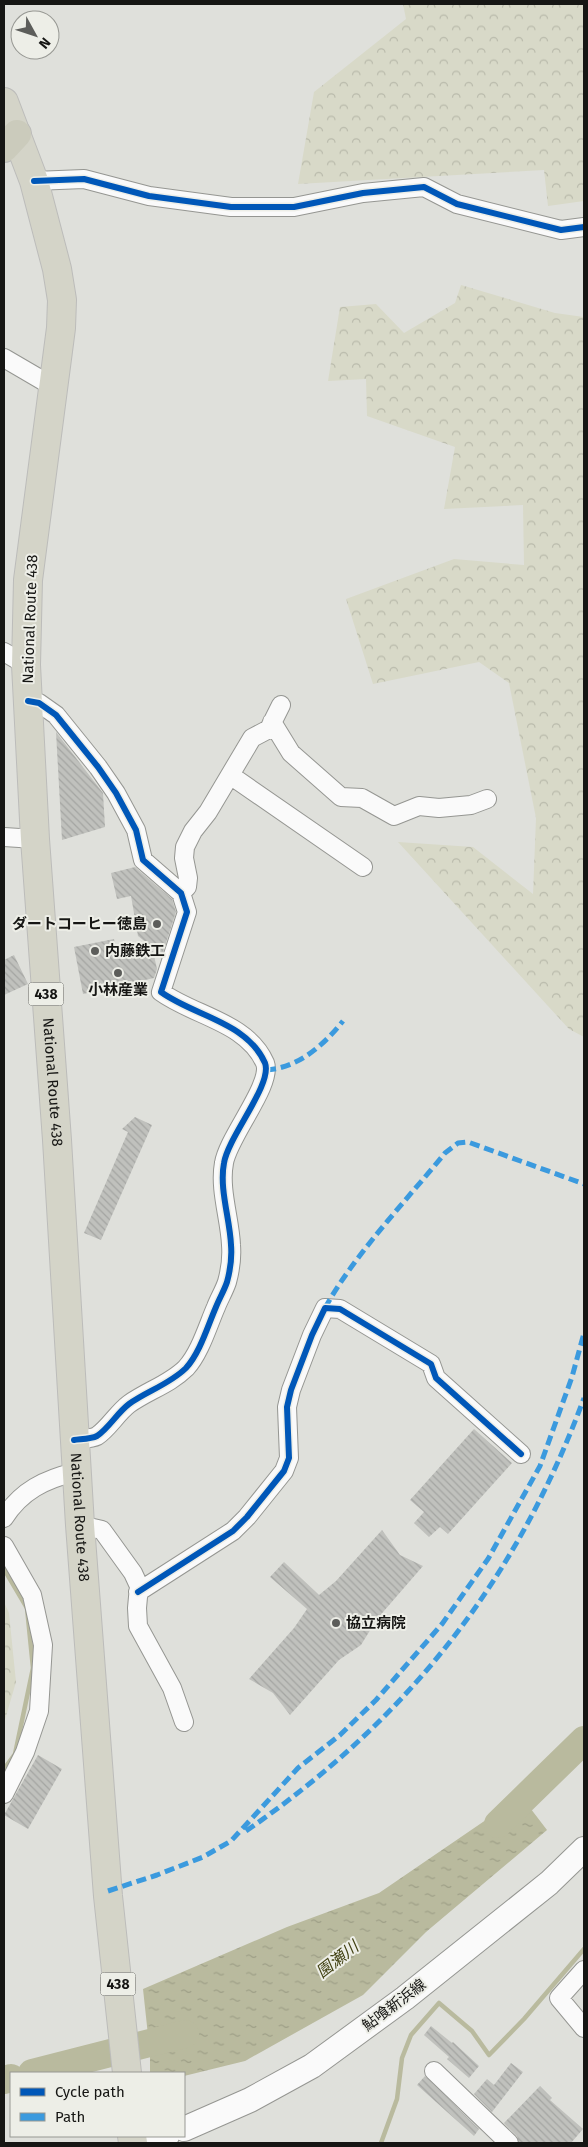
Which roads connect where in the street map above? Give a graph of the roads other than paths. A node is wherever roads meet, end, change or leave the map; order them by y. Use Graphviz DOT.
graph roads {
  1 [pos="4,102"];
  2 [pos="10,141"];
  3 [pos="34,181"];
  4 [pos="584,227"];
  5 [pos="4,358"];
  6 [pos="52,386"];
  7 [pos="15,659"];
  8 [pos="28,701"];
  9 [pos="281,705"];
  10 [pos="272,722"];
  11 [pos="230,774"];
  12 [pos="487,799"];
  13 [pos="4,837"];
  14 [pos="35,839"];
  15 [pos="363,867"];
  16 [pos="181,893"];
  17 [pos="74,1440"];
  18 [pos="521,1454"];
  19 [pos="76,1472"];
  20 [pos="4,1518"];
  21 [pos="80,1525"];
  22 [pos="4,1546"];
  23 [pos="138,1592"];
  24 [pos="184,1722"];
  25 [pos="4,1794"];
  26 [pos="584,1849"];
  27 [pos="584,1970"];
  28 [pos="584,2028"];
  29 [pos="434,2071"];
  30 [pos="127,2072"];
  31 [pos="185,2129"];
  32 [pos="164,2137"];
  33 [pos="148,2143"];
  34 [pos="509,2143"];
  1 -- 2 [label="highway, National Route 438 / 438"];
  2 -- 3 [label="highway, National Route 438 / 438"];
  3 -- 4 [label="street"];
  3 -- 6 [label="highway, National Route 438 / 438"];
  5 -- 6 [label="street"];
  6 -- 7 [label="highway, National Route 438 / 438"];
  7 -- 8 [label="highway, National Route 438 / 438"];
  8 -- 14 [label="highway, National Route 438 / 438"];
  8 -- 16 [label="street"];
  9 -- 10 [label="street"];
  10 -- 11 [label="street"];
  10 -- 12 [label="street"];
  11 -- 15 [label="street"];
  11 -- 16 [label="street"];
  13 -- 14 [label="street"];
  14 -- 17 [label="highway, National Route 438 / 438"];
  16 -- 17 [label="street"];
  17 -- 19 [label="highway, National Route 438 / 438"];
  18 -- 23 [label="street"];
  19 -- 20 [label="street"];
  19 -- 21 [label="highway, National Route 438 / 438"];
  21 -- 23 [label="street"];
  21 -- 30 [label="highway, National Route 438 / 438"];
  22 -- 25 [label="street"];
  23 -- 24 [label="street"];
  26 -- 31 [label="main road, 鮎喰新浜線"];
  27 -- 28 [label="street"];
  29 -- 34 [label="street"];
  32 -- 33 [label="main road"];
}
